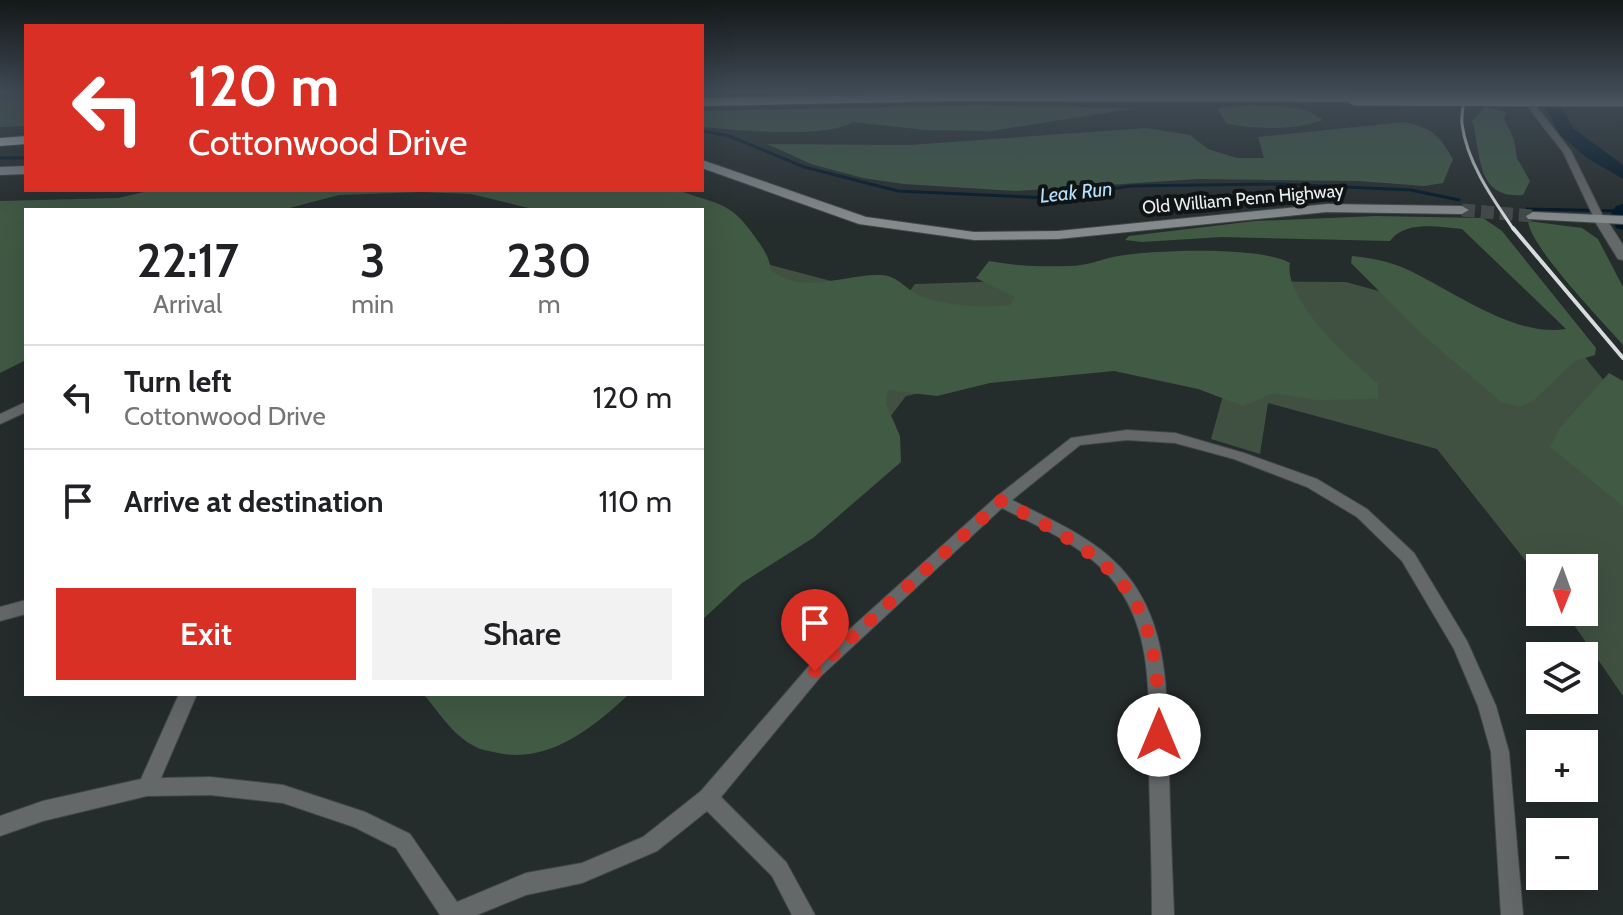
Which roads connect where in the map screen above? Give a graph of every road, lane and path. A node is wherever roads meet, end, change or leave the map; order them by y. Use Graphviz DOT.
graph roads {
  1 [pos="1555,136"];
  2 [pos="24,140"];
  3 [pos="0,142"];
  4 [pos="704,165"];
  5 [pos="24,170"];
  6 [pos="0,171"];
  7 [pos="1462,210"];
  8 [pos="1533,216"];
  9 [pos="1606,216"];
  10 [pos="1623,256"];
  11 [pos="24,407"];
  12 [pos="0,420"];
  13 [pos="1001,501"];
  14 [pos="24,608"];
  15 [pos="0,614"];
  16 [pos="187,696"];
  17 [pos="147,787"];
  18 [pos="708,798"];
  19 [pos="0,826"];
  20 [pos="453,914"];
  21 [pos="804,915"];
  22 [pos="1163,915"];
  23 [pos="1512,915"];
  1 -- 9 [label="street"];
  2 -- 3 [label="highway"];
  4 -- 7 [label="main road, Old William Penn Highway"];
  5 -- 6 [label="main road"];
  8 -- 9 [label="main road"];
  9 -- 10 [label="street"];
  11 -- 12 [label="street"];
  13 -- 18 [label="street"];
  13 -- 22 [label="street"];
  13 -- 23 [label="street"];
  14 -- 15 [label="street"];
  16 -- 17 [label="street"];
  17 -- 19 [label="street"];
  17 -- 20 [label="street"];
  18 -- 20 [label="street"];
  18 -- 21 [label="street"];
}
